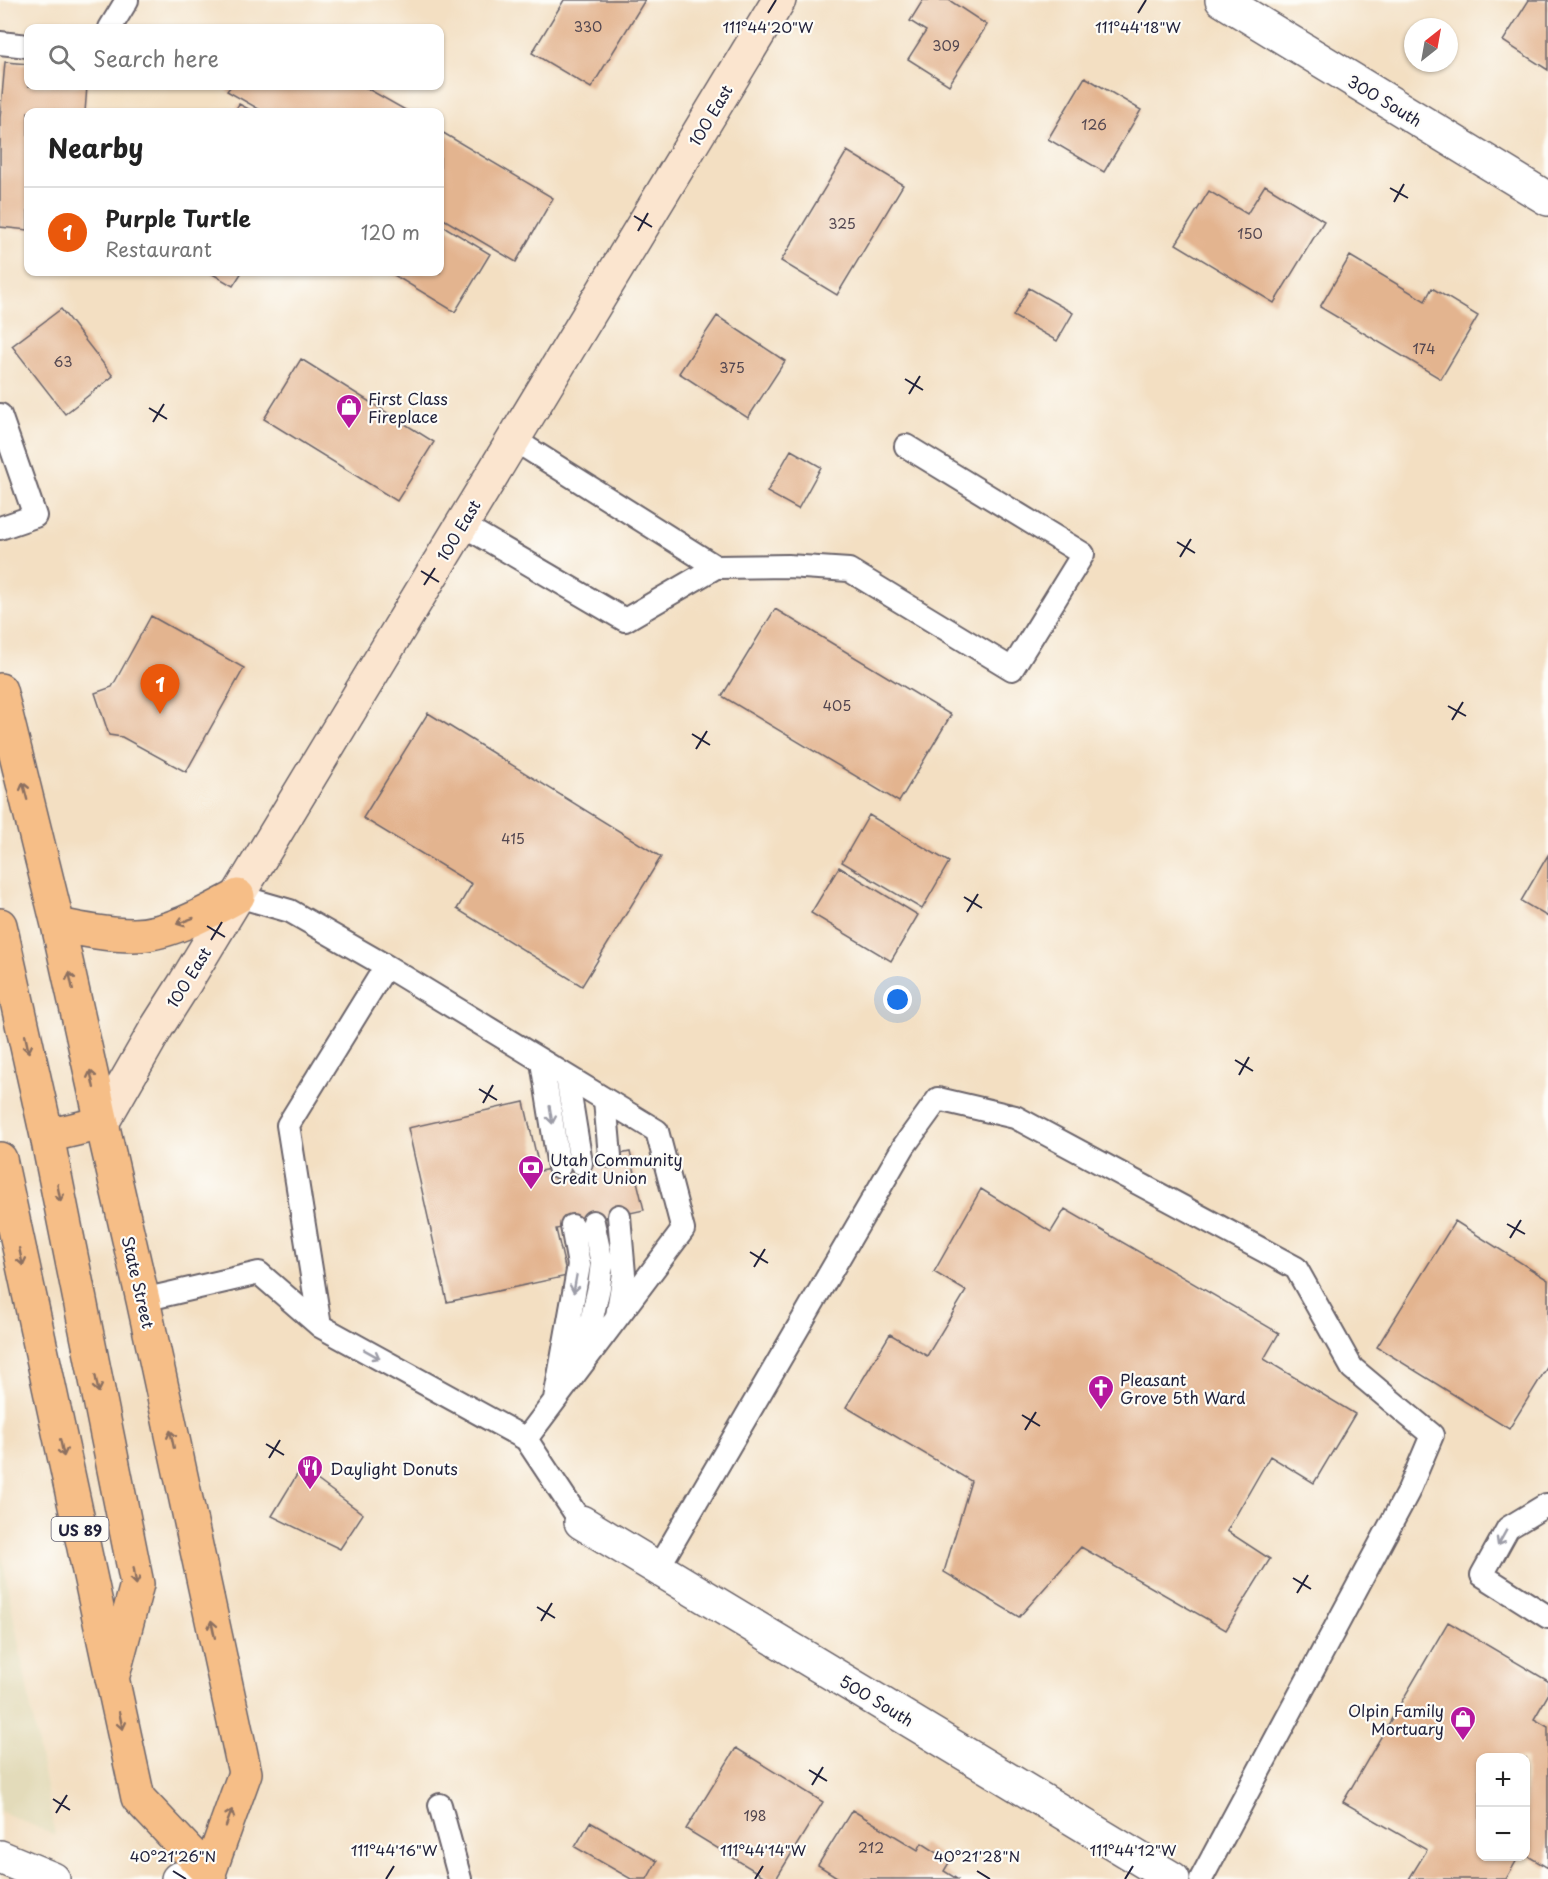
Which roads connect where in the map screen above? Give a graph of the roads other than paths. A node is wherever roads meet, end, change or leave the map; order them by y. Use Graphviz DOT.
graph roads {
  1 [pos="127,0"];
  2 [pos="779,0"];
  3 [pos="1222,0"];
  4 [pos="112,24"];
  5 [pos="0,43"];
  6 [pos="24,46"];
  7 [pos="1548,199"];
  8 [pos="0,415"];
  9 [pos="513,439"];
  10 [pos="906,446"];
  11 [pos="461,524"];
  12 [pos="0,528"];
  13 [pos="716,567"];
  14 [pos="0,690"];
  15 [pos="238,896"];
  16 [pos="58,925"];
  17 [pos="0,926"];
  18 [pos="386,966"];
  19 [pos="542,1062"];
  20 [pos="567,1077"];
  21 [pos="605,1100"];
  22 [pos="102,1124"];
  23 [pos="47,1136"];
  24 [pos="610,1156"];
  25 [pos="0,1159"];
  26 [pos="619,1216"];
  27 [pos="143,1300"];
  28 [pos="616,1320"];
  29 [pos="320,1326"];
  30 [pos="581,1366"];
  31 [pos="554,1404"];
  32 [pos="526,1439"];
  33 [pos="1548,1507"];
  34 [pos="581,1522"];
  35 [pos="658,1568"];
  36 [pos="1548,1617"];
  37 [pos="112,1679"];
  38 [pos="440,1805"];
  39 [pos="0,1857"];
  40 [pos="199,1877"];
  41 [pos="53,1879"];
  42 [pos="460,1879"];
  43 [pos="1173,1879"];
  44 [pos="1201,1879"];
  1 -- 4 [label="lane"];
  2 -- 9 [label="main road, 100 East"];
  3 -- 7 [label="street, 300 South"];
  5 -- 6 [label="lane"];
  8 -- 12 [label="lane"];
  9 -- 11 [label="main road, 100 East"];
  9 -- 13 [label="lane"];
  10 -- 13 [label="lane"];
  11 -- 13 [label="lane"];
  11 -- 15 [label="main road, 100 East"];
  16 -- 14 [label="main road, State Street, one-way"];
  15 -- 16 [label="main road, one-way"];
  15 -- 18 [label="lane"];
  15 -- 22 [label="main road, 100 East"];
  22 -- 16 [label="main road, State Street, one-way"];
  17 -- 23 [label="main road, one-way"];
  18 -- 19 [label="lane"];
  18 -- 29 [label="lane"];
  19 -- 20 [label="lane"];
  19 -- 20 [label="lane, one-way"];
  20 -- 21 [label="lane"];
  21 -- 24 [label="lane"];
  21 -- 28 [label="lane"];
  22 -- 23 [label="main road"];
  22 -- 27 [label="main road, State Street"];
  23 -- 37 [label="main road, one-way"];
  25 -- 37 [label="main road, State Street / US 89, one-way"];
  26 -- 28 [label="lane"];
  27 -- 29 [label="lane"];
  40 -- 27 [label="main road, State Street / US 89, one-way"];
  28 -- 30 [label="lane"];
  29 -- 32 [label="lane, one-way"];
  30 -- 31 [label="lane"];
  30 -- 31 [label="lane, one-way"];
  31 -- 32 [label="lane"];
  32 -- 34 [label="lane"];
  33 -- 36 [label="lane, one-way"];
  34 -- 35 [label="street, 500 South"];
  35 -- 43 [label="street, 500 South"];
  35 -- 44 [label="lane"];
  37 -- 40 [label="main road, State Street / US 89, one-way"];
  38 -- 42 [label="lane"];
  39 -- 41 [label="street"];
}
